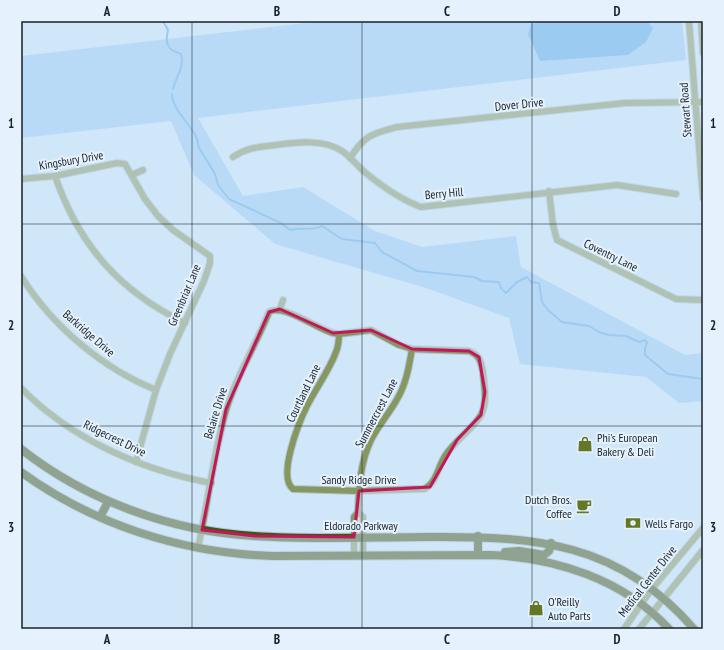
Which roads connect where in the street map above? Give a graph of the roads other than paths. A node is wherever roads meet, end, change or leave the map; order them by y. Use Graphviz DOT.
graph roads {
  1 [pos="689,21"];
  2 [pos="701,21"];
  3 [pos="703,53"];
  4 [pos="696,102"];
  5 [pos="703,102"];
  6 [pos="233,156"];
  7 [pos="350,158"];
  8 [pos="125,164"];
  9 [pos="143,170"];
  10 [pos="132,175"];
  11 [pos="55,176"];
  12 [pos="21,179"];
  13 [pos="549,191"];
  14 [pos="676,194"];
  15 [pos="703,198"];
  16 [pos="21,276"];
  17 [pos="283,300"];
  18 [pos="703,300"];
  19 [pos="280,309"];
  20 [pos="185,323"];
  21 [pos="339,334"];
  22 [pos="412,349"];
  23 [pos="21,388"];
  24 [pos="156,390"];
  25 [pos="21,449"];
  26 [pos="136,462"];
  27 [pos="21,472"];
  28 [pos="211,483"];
  29 [pos="288,486"];
  30 [pos="359,491"];
  31 [pos="108,502"];
  32 [pos="358,512"];
  33 [pos="100,518"];
  34 [pos="703,528"];
  35 [pos="202,530"];
  36 [pos="698,534"];
  37 [pos="478,536"];
  38 [pos="354,537"];
  39 [pos="363,537"];
  40 [pos="703,540"];
  41 [pos="551,543"];
  42 [pos="198,548"];
  43 [pos="703,550"];
  44 [pos="354,555"];
  45 [pos="478,555"];
  46 [pos="490,555"];
  47 [pos="363,556"];
  48 [pos="651,590"];
  49 [pos="663,599"];
  50 [pos="641,605"];
  51 [pos="652,613"];
  52 [pos="624,629"];
  53 [pos="639,629"];
  54 [pos="669,629"];
  55 [pos="694,629"];
  1 -- 4 [label="street, Stewart Road"];
  2 -- 3 [label="street"];
  4 -- 5 [label="street, Dover Drive"];
  4 -- 7 [label="street, Dover Drive"];
  4 -- 15 [label="street, Stewart Road"];
  6 -- 7 [label="street, Berry Hill"];
  7 -- 13 [label="street, Berry Hill"];
  8 -- 10 [label="street, Greenbriar Lane"];
  8 -- 11 [label="street, Kingsbury Drive"];
  9 -- 10 [label="street"];
  10 -- 20 [label="street, Greenbriar Lane"];
  11 -- 12 [label="street, Kingsbury Drive"];
  11 -- 20 [label="street"];
  13 -- 14 [label="street, Berry Hill"];
  13 -- 18 [label="street, Coventry Lane"];
  16 -- 24 [label="street, Barkridge Drive"];
  17 -- 19 [label="street"];
  19 -- 21 [label="street"];
  19 -- 28 [label="street, Belaire Drive"];
  20 -- 24 [label="street, Greenbriar Lane"];
  21 -- 22 [label="street"];
  21 -- 29 [label="street, Courtland Lane"];
  22 -- 30 [label="street, Summercrest Lane"];
  22 -- 30 [label="street, Sandy Ridge Drive"];
  23 -- 26 [label="street, Ridgecrest Drive"];
  24 -- 26 [label="street, Greenbriar Lane"];
  25 -- 31 [label="main road, Eldorado Parkway"];
  26 -- 28 [label="street, Ridgecrest Drive"];
  27 -- 33 [label="main road"];
  28 -- 35 [label="street, Belaire Drive"];
  29 -- 30 [label="street, Sandy Ridge Drive"];
  30 -- 32 [label="street, Summercrest Lane"];
  31 -- 33 [label="main road"];
  31 -- 35 [label="main road, Eldorado Parkway"];
  32 -- 38 [label="street, Summercrest Lane"];
  32 -- 39 [label="street, Summercrest Lane"];
  33 -- 42 [label="main road"];
  34 -- 36 [label="street, Medical Center Drive"];
  35 -- 38 [label="main road, Eldorado Parkway"];
  35 -- 42 [label="street, Belaire Drive"];
  36 -- 40 [label="street"];
  36 -- 48 [label="street, Medical Center Drive"];
  37 -- 39 [label="main road, Eldorado Parkway"];
  37 -- 41 [label="main road, Eldorado Parkway"];
  37 -- 45 [label="main road"];
  38 -- 39 [label="main road, Eldorado Parkway"];
  38 -- 44 [label="street, Summercrest Lane"];
  39 -- 47 [label="street, Summercrest Lane"];
  41 -- 46 [label="main road"];
  41 -- 48 [label="main road, Eldorado Parkway"];
  42 -- 44 [label="main road"];
  43 -- 49 [label="street, Medical Center Drive"];
  44 -- 47 [label="main road"];
  45 -- 46 [label="main road"];
  45 -- 47 [label="main road"];
  46 -- 50 [label="main road"];
  48 -- 49 [label="main road, Eldorado Parkway"];
  48 -- 50 [label="street, Medical Center Drive"];
  49 -- 51 [label="street, Medical Center Drive"];
  49 -- 55 [label="main road, Eldorado Parkway"];
  50 -- 51 [label="main road"];
  50 -- 52 [label="street, Medical Center Drive"];
  51 -- 53 [label="street, Medical Center Drive"];
  51 -- 54 [label="main road"];
}
